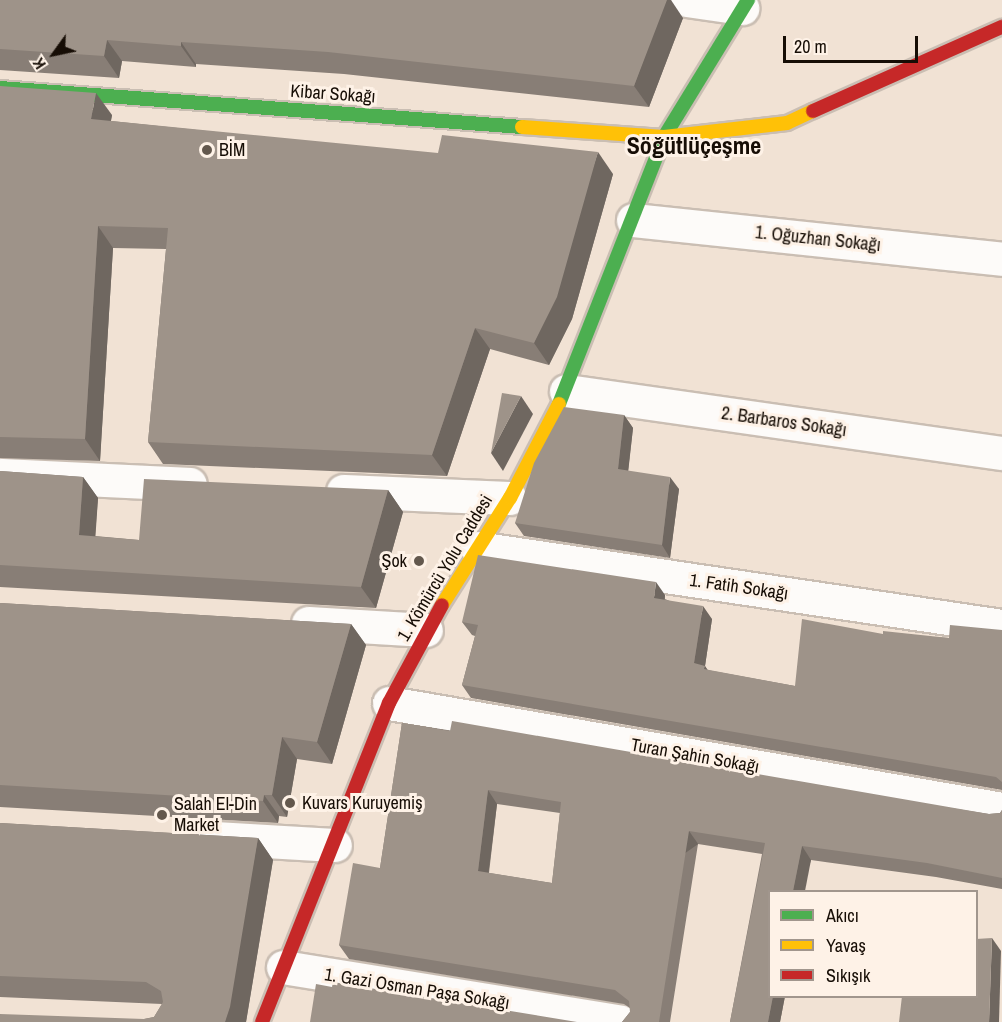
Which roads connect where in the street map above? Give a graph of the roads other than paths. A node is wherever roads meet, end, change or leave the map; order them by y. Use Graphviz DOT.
graph roads {
  1 [pos="687,0"];
  2 [pos="745,4"];
  3 [pos="998,33"];
  4 [pos="0,88"];
  5 [pos="664,137"];
  6 [pos="633,220"];
  7 [pos="1002,259"];
  8 [pos="566,391"];
  9 [pos="1002,453"];
  10 [pos="0,475"];
  11 [pos="225,485"];
  12 [pos="308,489"];
  13 [pos="510,498"];
  14 [pos="477,548"];
  15 [pos="272,621"];
  16 [pos="1002,626"];
  17 [pos="426,630"];
  18 [pos="389,703"];
  19 [pos="1002,809"];
  20 [pos="179,836"];
  21 [pos="335,845"];
  22 [pos="283,967"];
  23 [pos="262,1022"];
  24 [pos="621,1022"];
  1 -- 2 [label="street"];
  2 -- 5 [label="street, 1. Kömürcü Yolu Caddesi"];
  3 -- 5 [label="street, Kibar Sokağı"];
  4 -- 5 [label="street, Kibar Sokağı"];
  5 -- 6 [label="street, 1. Kömürcü Yolu Caddesi"];
  6 -- 7 [label="street, 1. Oğuzhan Sokağı"];
  6 -- 8 [label="street, 1. Kömürcü Yolu Caddesi"];
  8 -- 9 [label="street, 2. Barbaros Sokağı"];
  8 -- 13 [label="street, 1. Kömürcü Yolu Caddesi"];
  10 -- 11 [label="street"];
  12 -- 13 [label="street"];
  13 -- 14 [label="street, 1. Kömürcü Yolu Caddesi"];
  14 -- 16 [label="street, 1. Fatih Sokağı"];
  14 -- 17 [label="street, 1. Kömürcü Yolu Caddesi"];
  15 -- 17 [label="street"];
  17 -- 18 [label="street, 1. Kömürcü Yolu Caddesi"];
  18 -- 19 [label="street, Turan Şahin Sokağı"];
  18 -- 21 [label="street, 1. Kömürcü Yolu Caddesi"];
  20 -- 21 [label="street"];
  21 -- 22 [label="street, 1. Kömürcü Yolu Caddesi"];
  22 -- 23 [label="street, 1. Kömürcü Yolu Caddesi"];
  22 -- 24 [label="street, 1. Gazi Osman Paşa Sokağı"];
}
